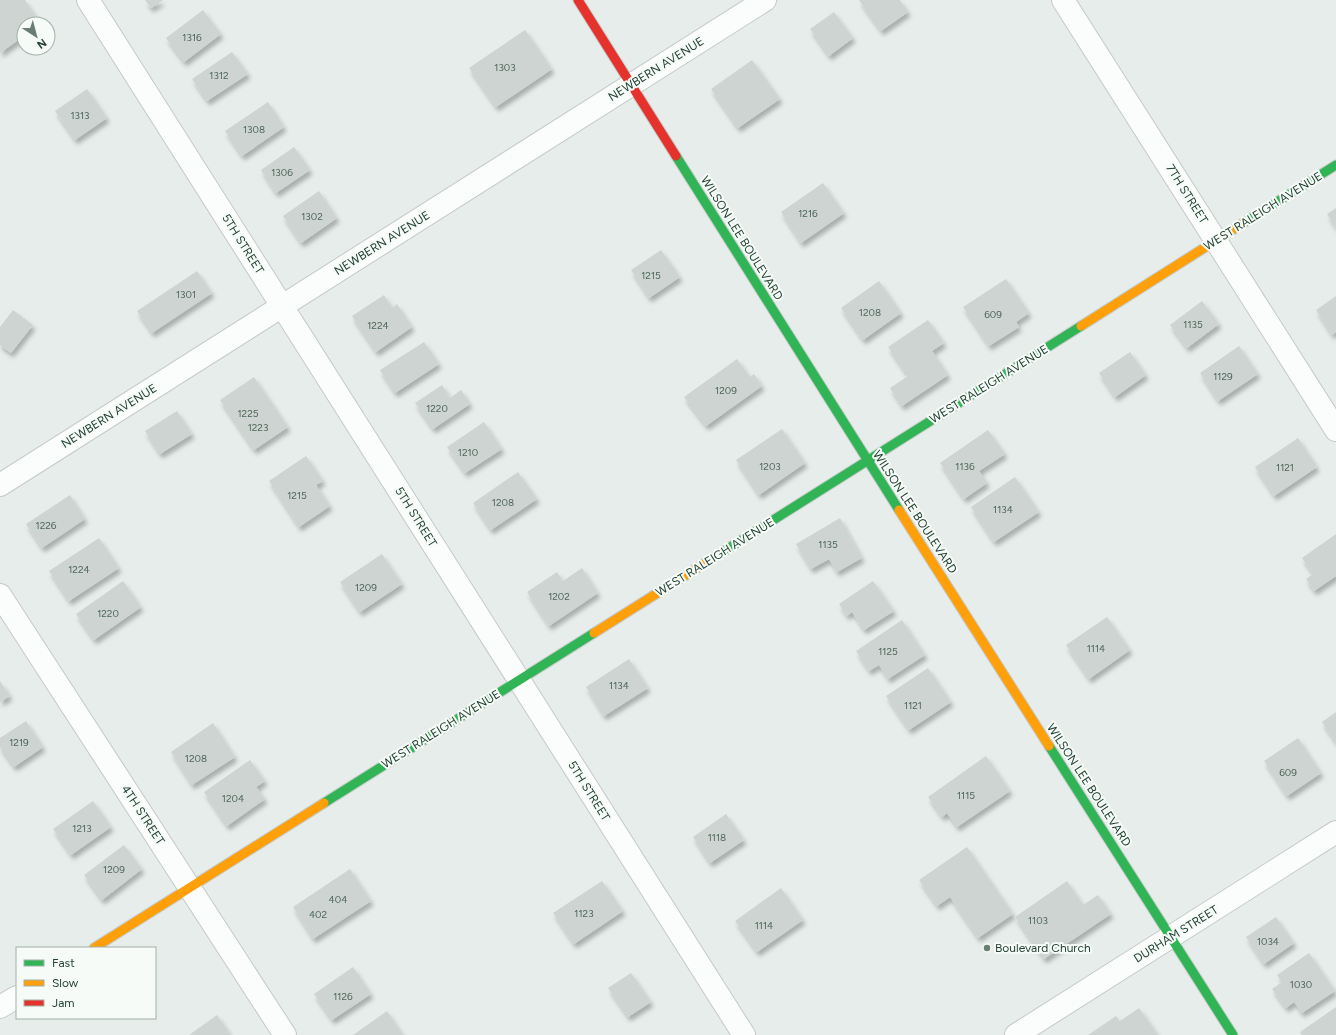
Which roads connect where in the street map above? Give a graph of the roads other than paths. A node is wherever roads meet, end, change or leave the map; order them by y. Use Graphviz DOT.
graph roads {
  1 [pos="88,0"];
  2 [pos="578,0"];
  3 [pos="765,0"];
  4 [pos="1063,0"];
  5 [pos="631,85"];
  6 [pos="1336,165"];
  7 [pos="1216,241"];
  8 [pos="282,306"];
  9 [pos="1336,430"];
  10 [pos="868,461"];
  11 [pos="0,485"];
  12 [pos="0,596"];
  13 [pos="519,680"];
  14 [pos="1336,832"];
  15 [pos="190,887"];
  16 [pos="1171,936"];
  17 [pos="96,947"];
  18 [pos="16,998"];
  19 [pos="0,1007"];
  20 [pos="285,1035"];
  21 [pos="744,1035"];
  22 [pos="1016,1035"];
  23 [pos="1234,1035"];
  1 -- 8 [label="street, 5TH STREET"];
  2 -- 5 [label="street, WILSON LEE BOULEVARD"];
  3 -- 5 [label="street, NEWBERN AVENUE"];
  4 -- 7 [label="street, 7TH STREET"];
  5 -- 8 [label="street, NEWBERN AVENUE"];
  5 -- 10 [label="street, WILSON LEE BOULEVARD"];
  6 -- 7 [label="street, WEST RALEIGH AVENUE"];
  7 -- 9 [label="street, 7TH STREET"];
  7 -- 10 [label="street, WEST RALEIGH AVENUE"];
  8 -- 11 [label="street, NEWBERN AVENUE"];
  8 -- 13 [label="street, 5TH STREET"];
  10 -- 13 [label="street, WEST RALEIGH AVENUE"];
  10 -- 16 [label="street, WILSON LEE BOULEVARD"];
  12 -- 15 [label="street, 4TH STREET"];
  13 -- 15 [label="street, WEST RALEIGH AVENUE"];
  13 -- 21 [label="street, 5TH STREET"];
  14 -- 16 [label="street, DURHAM STREET"];
  15 -- 17 [label="street, WEST RALEIGH AVENUE"];
  15 -- 20 [label="street, 4TH STREET"];
  16 -- 22 [label="street, DURHAM STREET"];
  16 -- 23 [label="street, WILSON LEE BOULEVARD"];
  18 -- 19 [label="street"];
}
